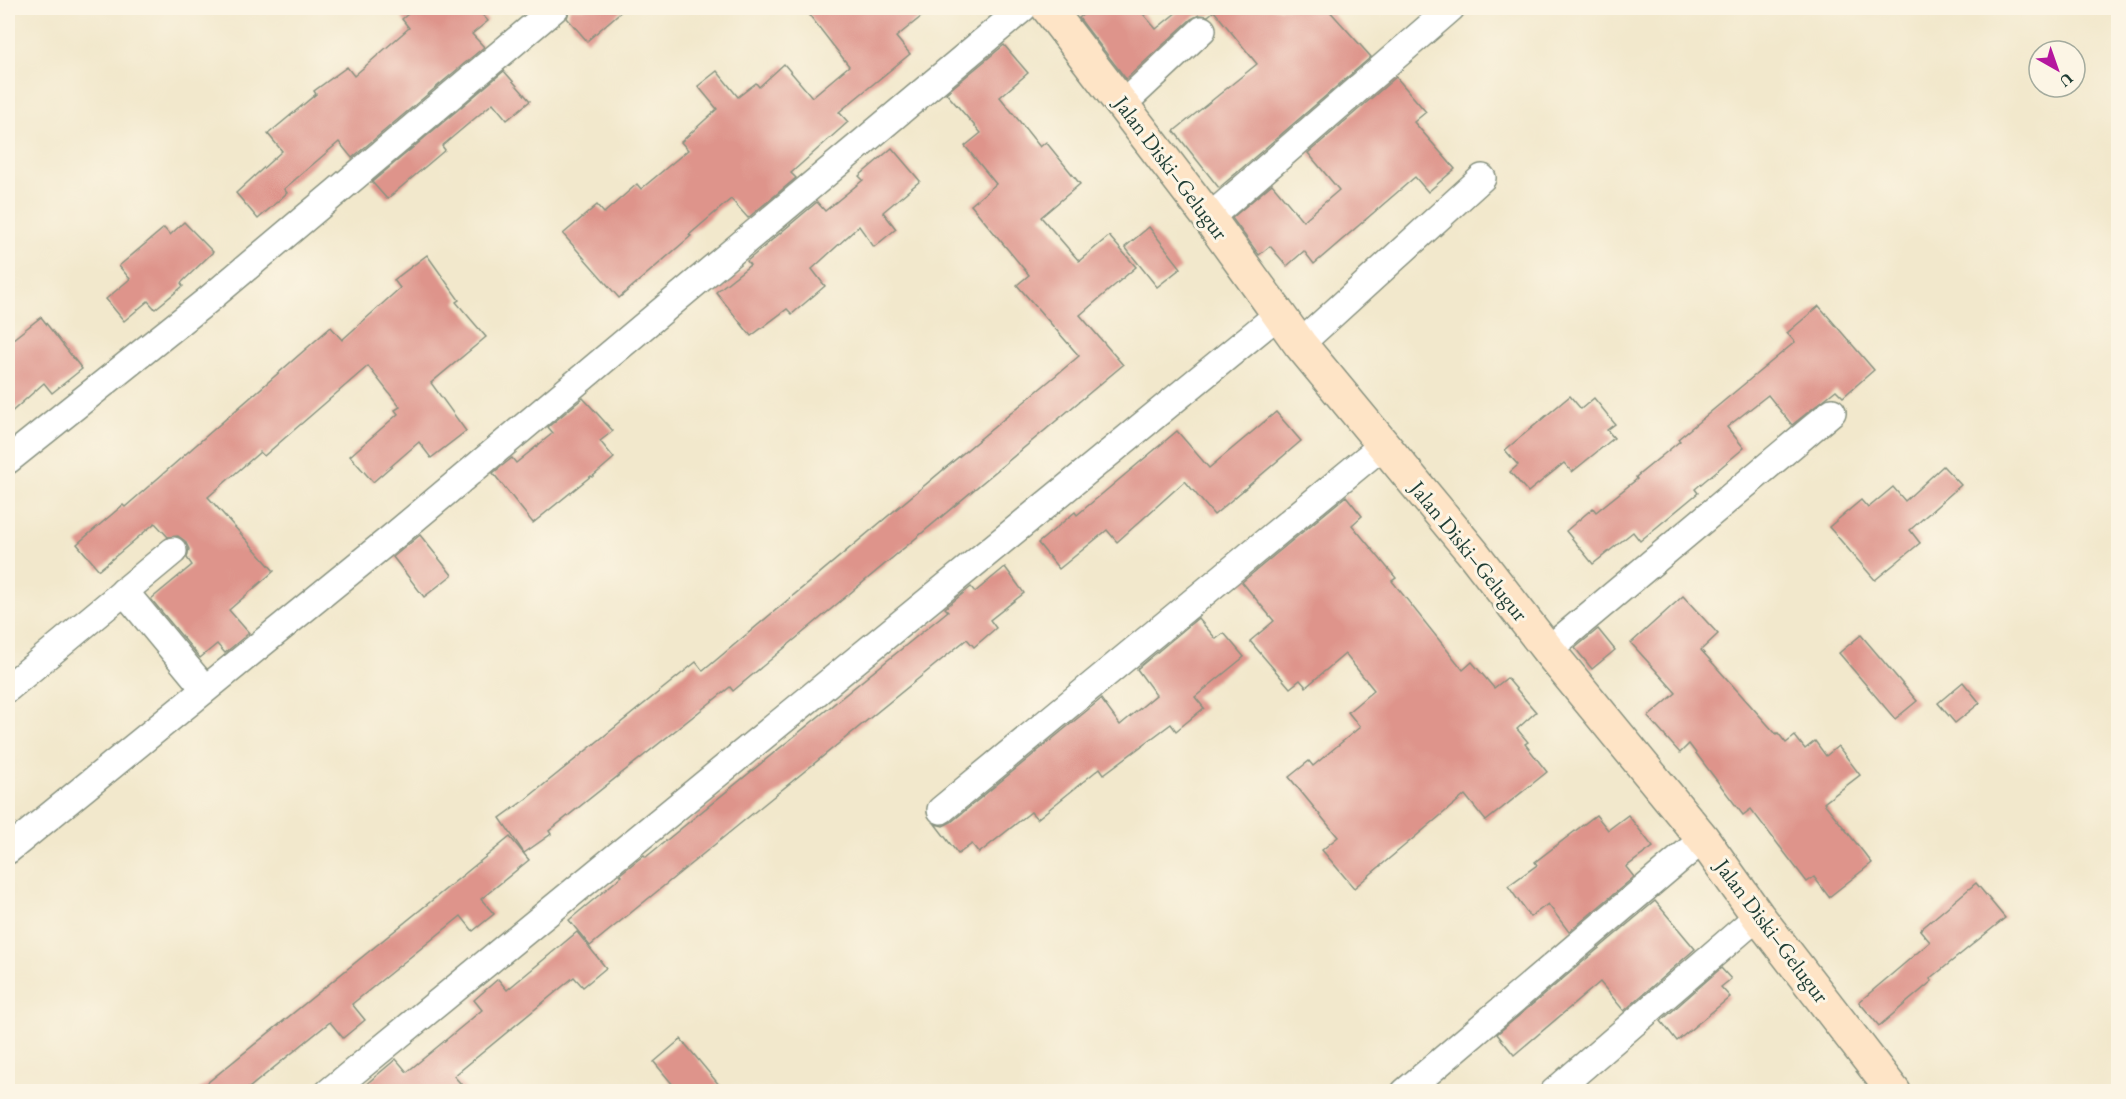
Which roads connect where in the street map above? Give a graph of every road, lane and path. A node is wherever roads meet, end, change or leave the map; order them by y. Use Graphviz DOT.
graph roads {
  1 [pos="555,8"];
  2 [pos="1023,8"];
  3 [pos="1048,8"];
  4 [pos="1451,8"];
  5 [pos="1202,30"];
  6 [pos="1123,104"];
  7 [pos="1482,178"];
  8 [pos="1209,218"];
  9 [pos="1280,314"];
  10 [pos="1300,344"];
  11 [pos="1832,412"];
  12 [pos="1383,446"];
  13 [pos="8,460"];
  14 [pos="173,550"];
  15 [pos="124,591"];
  16 [pos="1548,650"];
  17 [pos="8,688"];
  18 [pos="205,689"];
  19 [pos="941,810"];
  20 [pos="1703,839"];
  21 [pos="8,850"];
  22 [pos="1758,916"];
  23 [pos="329,1092"];
  24 [pos="1405,1092"];
  25 [pos="1554,1092"];
  26 [pos="1894,1092"];
  1 -- 13 [label="street"];
  2 -- 18 [label="street"];
  3 -- 6 [label="main road, Jalan Diski–Gelugur"];
  4 -- 8 [label="street"];
  5 -- 6 [label="street"];
  6 -- 8 [label="main road, Jalan Diski–Gelugur"];
  7 -- 10 [label="street"];
  8 -- 9 [label="main road, Jalan Diski–Gelugur"];
  9 -- 10 [label="main road, Jalan Diski–Gelugur"];
  9 -- 23 [label="street"];
  10 -- 12 [label="main road, Jalan Diski–Gelugur"];
  11 -- 16 [label="street"];
  12 -- 16 [label="main road, Jalan Diski–Gelugur"];
  12 -- 19 [label="street"];
  14 -- 15 [label="street"];
  15 -- 17 [label="street"];
  15 -- 18 [label="street"];
  16 -- 20 [label="main road, Jalan Diski–Gelugur"];
  18 -- 21 [label="street"];
  20 -- 22 [label="main road, Jalan Diski–Gelugur"];
  20 -- 24 [label="street"];
  22 -- 25 [label="street"];
  22 -- 26 [label="main road, Jalan Diski–Gelugur"];
}
